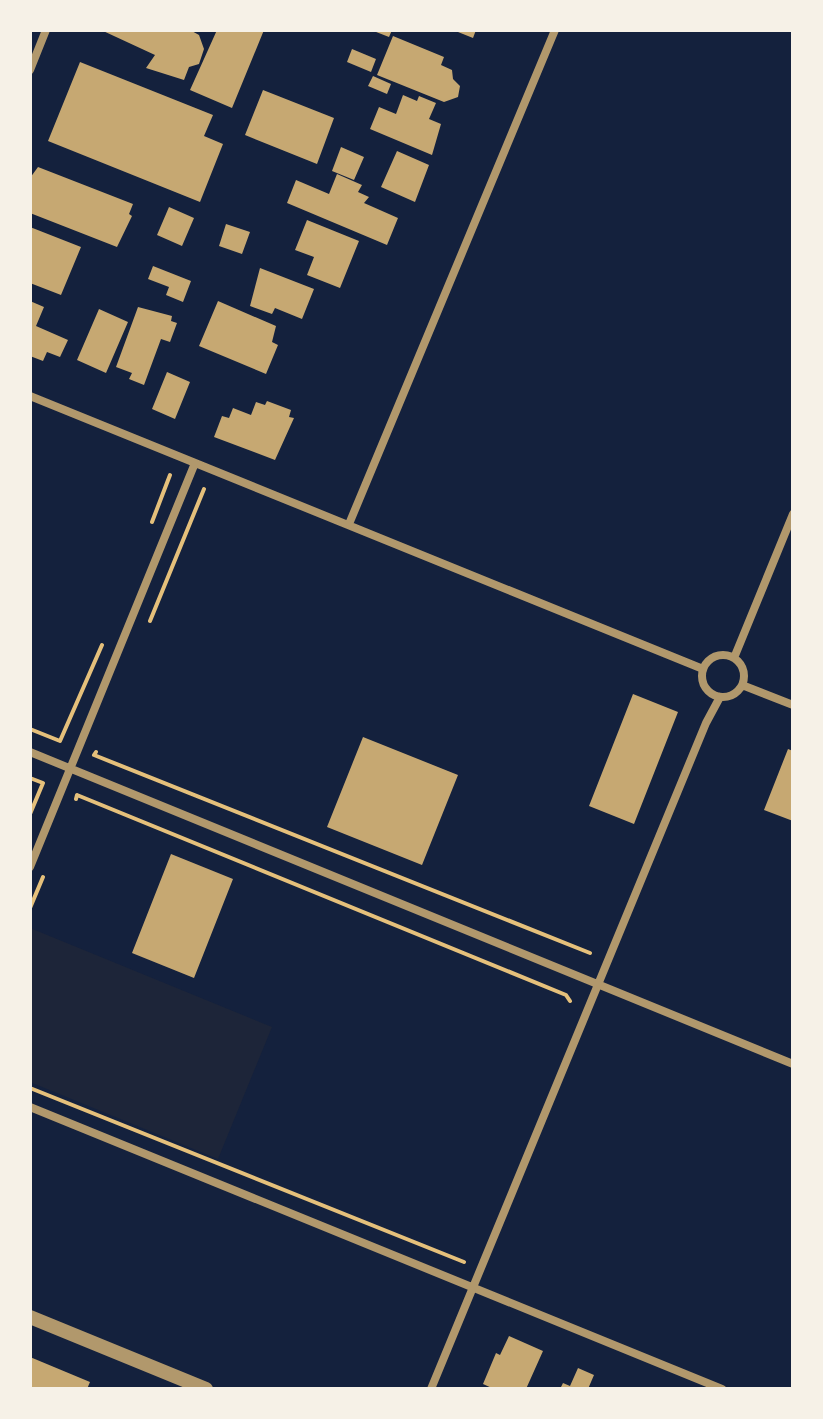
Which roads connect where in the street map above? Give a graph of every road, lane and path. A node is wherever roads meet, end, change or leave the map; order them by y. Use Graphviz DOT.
graph roads {
  1 [pos="46,30"];
  2 [pos="555,30"];
  3 [pos="30,70"];
  4 [pos="30,396"];
  5 [pos="195,463"];
  6 [pos="170,475"];
  7 [pos="793,514"];
  8 [pos="349,524"];
  9 [pos="147,533"];
  10 [pos="107,631"];
  11 [pos="734,658"];
  12 [pos="703,669"];
  13 [pos="742,685"];
  14 [pos="720,697"];
  15 [pos="793,705"];
  16 [pos="30,729"];
  17 [pos="30,752"];
  18 [pos="94,755"];
  19 [pos="69,768"];
  20 [pos="30,778"];
  21 [pos="71,810"];
  22 [pos="30,814"];
  23 [pos="30,867"];
  24 [pos="47,868"];
  25 [pos="30,908"];
  26 [pos="590,953"];
  27 [pos="600,986"];
  28 [pos="570,1001"];
  29 [pos="793,1064"];
  30 [pos="30,1088"];
  31 [pos="30,1107"];
  32 [pos="464,1262"];
  33 [pos="473,1287"];
  34 [pos="30,1317"];
  35 [pos="206,1389"];
  36 [pos="431,1389"];
  37 [pos="722,1389"];
  1 -- 3 [label="street"];
  2 -- 8 [label="street"];
  4 -- 5 [label="street"];
  5 -- 8 [label="street"];
  5 -- 19 [label="street"];
  6 -- 9 [label="path"];
  7 -- 11 [label="street"];
  8 -- 12 [label="street"];
  10 -- 16 [label="path"];
  11 -- 12 [label="street"];
  11 -- 13 [label="street"];
  12 -- 14 [label="street"];
  13 -- 14 [label="street"];
  13 -- 15 [label="street"];
  14 -- 27 [label="street"];
  17 -- 19 [label="street"];
  18 -- 26 [label="path"];
  19 -- 23 [label="street"];
  19 -- 27 [label="street"];
  20 -- 22 [label="path"];
  21 -- 28 [label="path"];
  24 -- 25 [label="path"];
  27 -- 29 [label="street"];
  27 -- 33 [label="street"];
  30 -- 32 [label="path"];
  31 -- 33 [label="street"];
  33 -- 36 [label="street"];
  33 -- 37 [label="street"];
  34 -- 35 [label="street"];
}
